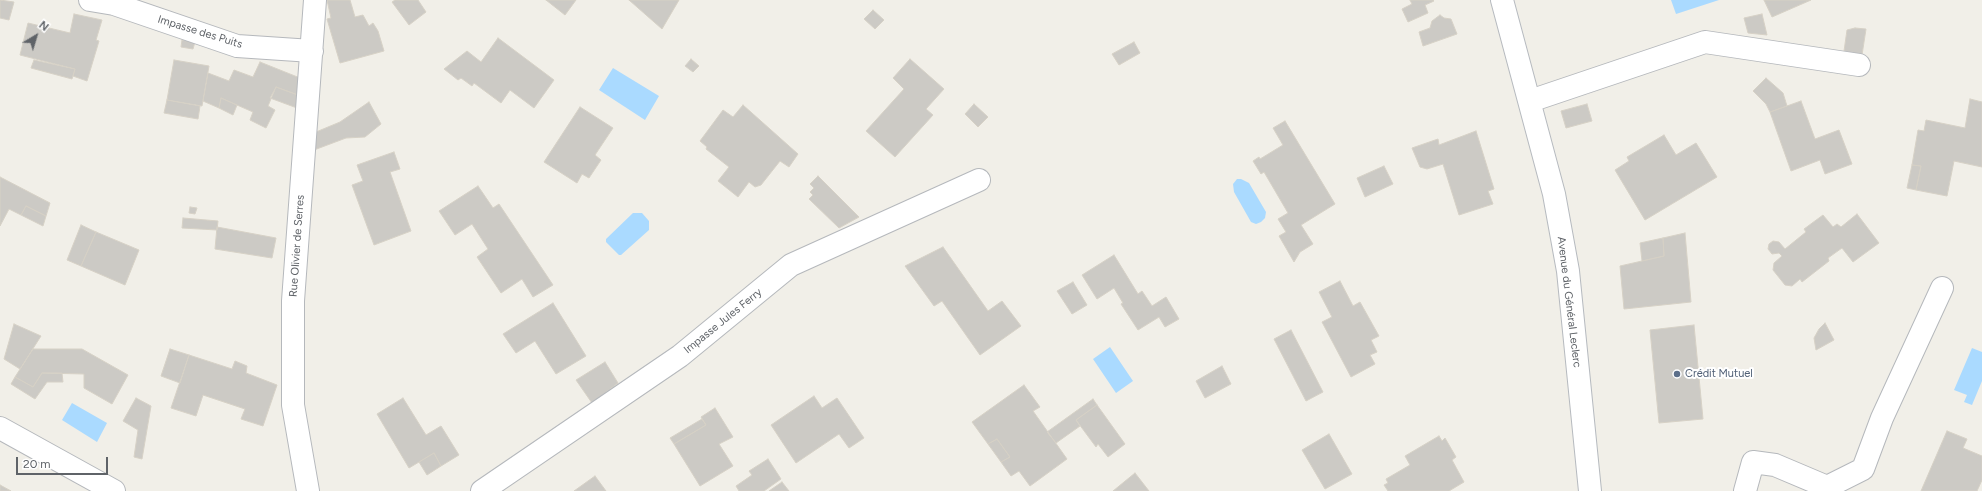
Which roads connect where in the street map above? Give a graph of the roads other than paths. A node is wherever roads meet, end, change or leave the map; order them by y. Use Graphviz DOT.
graph roads {
  1 [pos="90,0"];
  2 [pos="316,0"];
  3 [pos="1502,0"];
  4 [pos="312,52"];
  5 [pos="1859,65"];
  6 [pos="1530,101"];
  7 [pos="979,180"];
  8 [pos="1942,288"];
  9 [pos="0,428"];
  10 [pos="114,491"];
  11 [pos="308,491"];
  12 [pos="482,491"];
  13 [pos="1590,491"];
  14 [pos="1744,491"];
  1 -- 4 [label="street, Impasse des Puits"];
  2 -- 4 [label="street, Rue Olivier de Serres"];
  3 -- 6 [label="street, Avenue du Général Leclerc"];
  4 -- 11 [label="street, Rue Olivier de Serres"];
  5 -- 6 [label="street"];
  6 -- 13 [label="street, Avenue du Général Leclerc"];
  7 -- 12 [label="street, Impasse Jules Ferry"];
  8 -- 14 [label="street"];
  9 -- 10 [label="street"];
}
